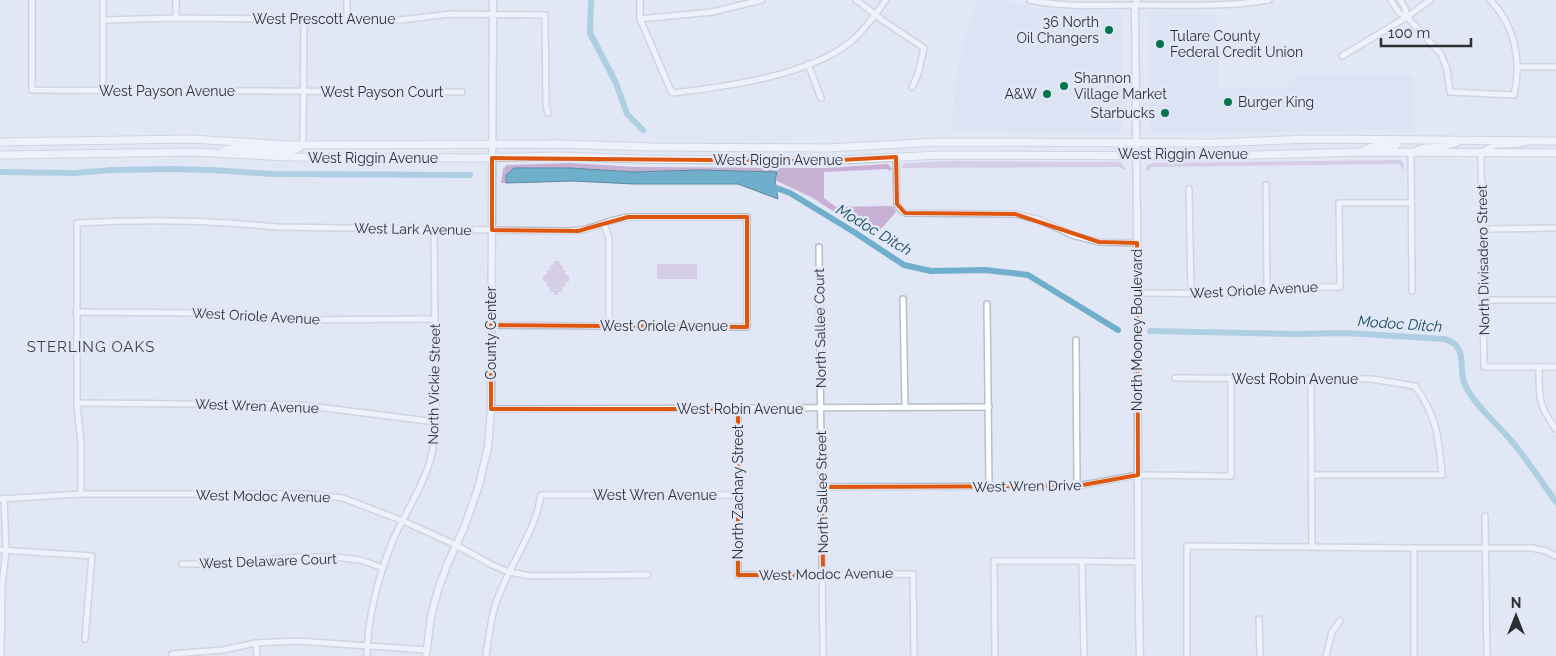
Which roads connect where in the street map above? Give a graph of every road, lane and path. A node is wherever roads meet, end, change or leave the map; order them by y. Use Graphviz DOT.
graph roads {
  1 [pos="32,0"];
  2 [pos="103,0"];
  3 [pos="176,0"];
  4 [pos="347,0"];
  5 [pos="493,0"];
  6 [pos="640,0"];
  7 [pos="762,0"];
  8 [pos="856,0"];
  9 [pos="886,0"];
  10 [pos="1030,0"];
  11 [pos="1269,0"];
  12 [pos="1391,0"];
  13 [pos="1400,0"];
  14 [pos="1430,0"];
  15 [pos="1490,0"];
  16 [pos="1135,2"];
  17 [pos="493,15"];
  18 [pos="875,15"];
  19 [pos="1407,17"];
  20 [pos="176,18"];
  21 [pos="640,19"];
  22 [pos="103,20"];
  23 [pos="304,20"];
  24 [pos="347,20"];
  25 [pos="1342,56"];
  26 [pos="808,64"];
  27 [pos="1518,67"];
  28 [pos="1556,68"];
  29 [pos="912,88"];
  30 [pos="103,91"];
  31 [pos="303,92"];
  32 [pos="462,92"];
  33 [pos="821,98"];
  34 [pos="548,113"];
  35 [pos="1398,140"];
  36 [pos="1462,141"];
  37 [pos="1530,141"];
  38 [pos="1556,141"];
  39 [pos="0,142"];
  40 [pos="1135,143"];
  41 [pos="303,145"];
  42 [pos="492,145"];
  43 [pos="1363,152"];
  44 [pos="219,153"];
  45 [pos="1411,153"];
  46 [pos="1481,153"];
  47 [pos="1556,153"];
  48 [pos="0,155"];
  49 [pos="1136,155"];
  50 [pos="896,157"];
  51 [pos="492,158"];
  52 [pos="1266,185"];
  53 [pos="1189,189"];
  54 [pos="1411,203"];
  55 [pos="604,224"];
  56 [pos="1556,228"];
  57 [pos="1482,229"];
  58 [pos="434,230"];
  59 [pos="492,230"];
  60 [pos="1137,242"];
  61 [pos="819,247"];
  62 [pos="1267,289"];
  63 [pos="1412,291"];
  64 [pos="1138,293"];
  65 [pos="1191,294"];
  66 [pos="903,299"];
  67 [pos="1484,300"];
  68 [pos="1556,300"];
  69 [pos="988,304"];
  70 [pos="76,312"];
  71 [pos="435,319"];
  72 [pos="490,325"];
  73 [pos="609,326"];
  74 [pos="747,326"];
  75 [pos="1076,340"];
  76 [pos="1539,367"];
  77 [pos="1556,367"];
  78 [pos="1175,378"];
  79 [pos="1232,379"];
  80 [pos="1311,379"];
  81 [pos="77,403"];
  82 [pos="905,407"];
  83 [pos="989,407"];
  84 [pos="821,408"];
  85 [pos="491,409"];
  86 [pos="738,409"];
  87 [pos="436,422"];
  88 [pos="1556,429"];
  89 [pos="1138,475"];
  90 [pos="1312,475"];
  91 [pos="1077,486"];
  92 [pos="822,487"];
  93 [pos="989,487"];
  94 [pos="81,494"];
  95 [pos="739,495"];
  96 [pos="2,498"];
  97 [pos="1485,516"];
  98 [pos="403,521"];
  99 [pos="456,545"];
  100 [pos="1312,547"];
  101 [pos="1414,548"];
  102 [pos="1486,548"];
  103 [pos="3,550"];
  104 [pos="1556,556"];
  105 [pos="1082,560"];
  106 [pos="1138,562"];
  107 [pos="182,564"];
  108 [pos="383,568"];
  109 [pos="509,572"];
  110 [pos="648,575"];
  111 [pos="738,575"];
  112 [pos="823,575"];
  113 [pos="1259,619"];
  114 [pos="1340,621"];
  115 [pos="85,639"];
  116 [pos="0,641"];
  117 [pos="256,643"];
  118 [pos="367,646"];
  119 [pos="426,653"];
  120 [pos="172,655"];
  121 [pos="1,656"];
  122 [pos="258,656"];
  123 [pos="367,656"];
  124 [pos="486,656"];
  125 [pos="823,656"];
  126 [pos="914,656"];
  127 [pos="995,656"];
  128 [pos="1084,656"];
  129 [pos="1140,656"];
  130 [pos="1187,656"];
  131 [pos="1260,656"];
  132 [pos="1326,656"];
  133 [pos="1414,656"];
  134 [pos="1487,656"];
  1 -- 30 [label="street, West Payson Avenue"];
  2 -- 22 [label="street"];
  3 -- 20 [label="street"];
  4 -- 24 [label="street"];
  5 -- 17 [label="street, County Center"];
  6 -- 21 [label="street"];
  7 -- 21 [label="street"];
  8 -- 18 [label="street"];
  9 -- 18 [label="street"];
  10 -- 16 [label="street"];
  11 -- 16 [label="street"];
  12 -- 19 [label="street"];
  13 -- 19 [label="street"];
  14 -- 19 [label="street"];
  15 -- 27 [label="street"];
  16 -- 40 [label="street, North Mooney Boulevard"];
  17 -- 24 [label="street, West Prescott Avenue"];
  17 -- 34 [label="street, West Prescott Avenue"];
  17 -- 42 [label="street, County Center"];
  18 -- 26 [label="street"];
  18 -- 29 [label="street"];
  19 -- 25 [label="street"];
  19 -- 27 [label="street"];
  20 -- 22 [label="street, West Prescott Avenue"];
  20 -- 23 [label="street, West Prescott Avenue"];
  21 -- 26 [label="street"];
  22 -- 30 [label="street"];
  23 -- 24 [label="street, West Prescott Avenue"];
  23 -- 31 [label="street"];
  26 -- 33 [label="street"];
  27 -- 28 [label="street"];
  30 -- 31 [label="street, West Payson Avenue"];
  31 -- 32 [label="street, West Payson Court"];
  31 -- 41 [label="street"];
  35 -- 36 [label="main road, West Riggin Avenue"];
  35 -- 40 [label="main road, West Riggin Avenue"];
  35 -- 43 [label="main road"];
  36 -- 37 [label="main road, West Riggin Avenue"];
  36 -- 45 [label="street"];
  37 -- 38 [label="main road, West Riggin Avenue"];
  37 -- 46 [label="street"];
  39 -- 41 [label="main road, West Riggin Avenue"];
  40 -- 42 [label="main road, West Riggin Avenue"];
  40 -- 49 [label="street, North Mooney Boulevard"];
  41 -- 42 [label="main road, West Riggin Avenue"];
  41 -- 44 [label="main road"];
  42 -- 51 [label="street, County Center"];
  43 -- 45 [label="main road, West Riggin Avenue"];
  43 -- 49 [label="main road, West Riggin Avenue"];
  44 -- 48 [label="main road, West Riggin Avenue"];
  44 -- 51 [label="main road, West Riggin Avenue"];
  45 -- 46 [label="main road, West Riggin Avenue"];
  45 -- 54 [label="street"];
  46 -- 47 [label="main road, West Riggin Avenue"];
  46 -- 57 [label="street, North Divisadero Street"];
  49 -- 50 [label="main road, West Riggin Avenue"];
  49 -- 60 [label="street, North Mooney Boulevard"];
  50 -- 51 [label="main road, West Riggin Avenue"];
  50 -- 60 [label="street"];
  51 -- 59 [label="street, County Center"];
  52 -- 62 [label="street"];
  53 -- 65 [label="street"];
  54 -- 62 [label="street, West Oriole Avenue"];
  54 -- 63 [label="street"];
  55 -- 59 [label="street, West Lark Avenue"];
  55 -- 73 [label="street"];
  55 -- 74 [label="street, West Lark Avenue"];
  56 -- 57 [label="street"];
  57 -- 67 [label="street, North Divisadero Street"];
  58 -- 59 [label="street, West Lark Avenue"];
  58 -- 70 [label="street, West Lark Avenue"];
  58 -- 71 [label="street, North Vickie Street"];
  59 -- 72 [label="street, County Center"];
  60 -- 64 [label="street, North Mooney Boulevard"];
  61 -- 84 [label="street, North Sallee Court"];
  62 -- 65 [label="street, West Oriole Avenue"];
  64 -- 65 [label="street, West Oriole Avenue"];
  64 -- 89 [label="street, North Mooney Boulevard"];
  66 -- 82 [label="street"];
  67 -- 68 [label="street"];
  67 -- 76 [label="street, North Divisadero Street"];
  69 -- 83 [label="street"];
  70 -- 71 [label="street, West Oriole Avenue"];
  70 -- 81 [label="street"];
  71 -- 87 [label="street, North Vickie Street"];
  72 -- 73 [label="street, West Oriole Avenue"];
  72 -- 85 [label="street, County Center"];
  73 -- 74 [label="street, West Oriole Avenue"];
  75 -- 91 [label="street"];
  76 -- 77 [label="street"];
  76 -- 88 [label="street"];
  78 -- 79 [label="street, West Robin Avenue"];
  79 -- 80 [label="street, West Robin Avenue"];
  79 -- 89 [label="street, West Wren Drive"];
  80 -- 90 [label="street"];
  80 -- 90 [label="street, West Robin Avenue"];
  81 -- 87 [label="street, West Wren Avenue"];
  81 -- 94 [label="street"];
  82 -- 83 [label="street, West Robin Avenue"];
  82 -- 84 [label="street, West Robin Avenue"];
  83 -- 93 [label="street"];
  84 -- 86 [label="street, West Robin Avenue"];
  84 -- 92 [label="street, North Sallee Street"];
  85 -- 86 [label="street, West Robin Avenue"];
  85 -- 99 [label="street, County Center"];
  86 -- 95 [label="street, North Zachary Street"];
  87 -- 98 [label="street, North Vickie Street"];
  89 -- 91 [label="street, West Wren Drive"];
  89 -- 106 [label="street, North Mooney Boulevard"];
  90 -- 100 [label="street"];
  91 -- 93 [label="street, West Wren Drive"];
  92 -- 93 [label="street, West Wren Drive"];
  92 -- 112 [label="street, North Sallee Street"];
  94 -- 96 [label="street, West Modoc Avenue"];
  94 -- 98 [label="street, West Modoc Avenue"];
  95 -- 109 [label="street, West Wren Avenue"];
  95 -- 111 [label="street, North Zachary Street"];
  96 -- 103 [label="street"];
  97 -- 102 [label="street"];
  98 -- 99 [label="street, West Modoc Avenue"];
  98 -- 108 [label="street, North Vickie Street"];
  99 -- 109 [label="street, West Modoc Avenue"];
  99 -- 119 [label="street, County Center"];
  100 -- 101 [label="street"];
  100 -- 130 [label="street"];
  101 -- 102 [label="street"];
  101 -- 133 [label="street"];
  102 -- 104 [label="street"];
  102 -- 134 [label="street"];
  103 -- 115 [label="street"];
  103 -- 116 [label="street"];
  105 -- 106 [label="street"];
  105 -- 127 [label="street"];
  105 -- 128 [label="street"];
  106 -- 129 [label="street, North Mooney Boulevard"];
  107 -- 108 [label="street, West Delaware Court"];
  108 -- 118 [label="street, North Vickie Street"];
  109 -- 110 [label="street, West Modoc Avenue"];
  109 -- 124 [label="street"];
  111 -- 112 [label="street, West Modoc Avenue"];
  112 -- 125 [label="street"];
  112 -- 126 [label="street, West Modoc Avenue"];
  113 -- 131 [label="street"];
  114 -- 132 [label="street"];
  116 -- 121 [label="street"];
  117 -- 118 [label="street"];
  117 -- 120 [label="street"];
  117 -- 122 [label="street"];
  118 -- 119 [label="street"];
  118 -- 123 [label="street, North Vickie Street"];
}
